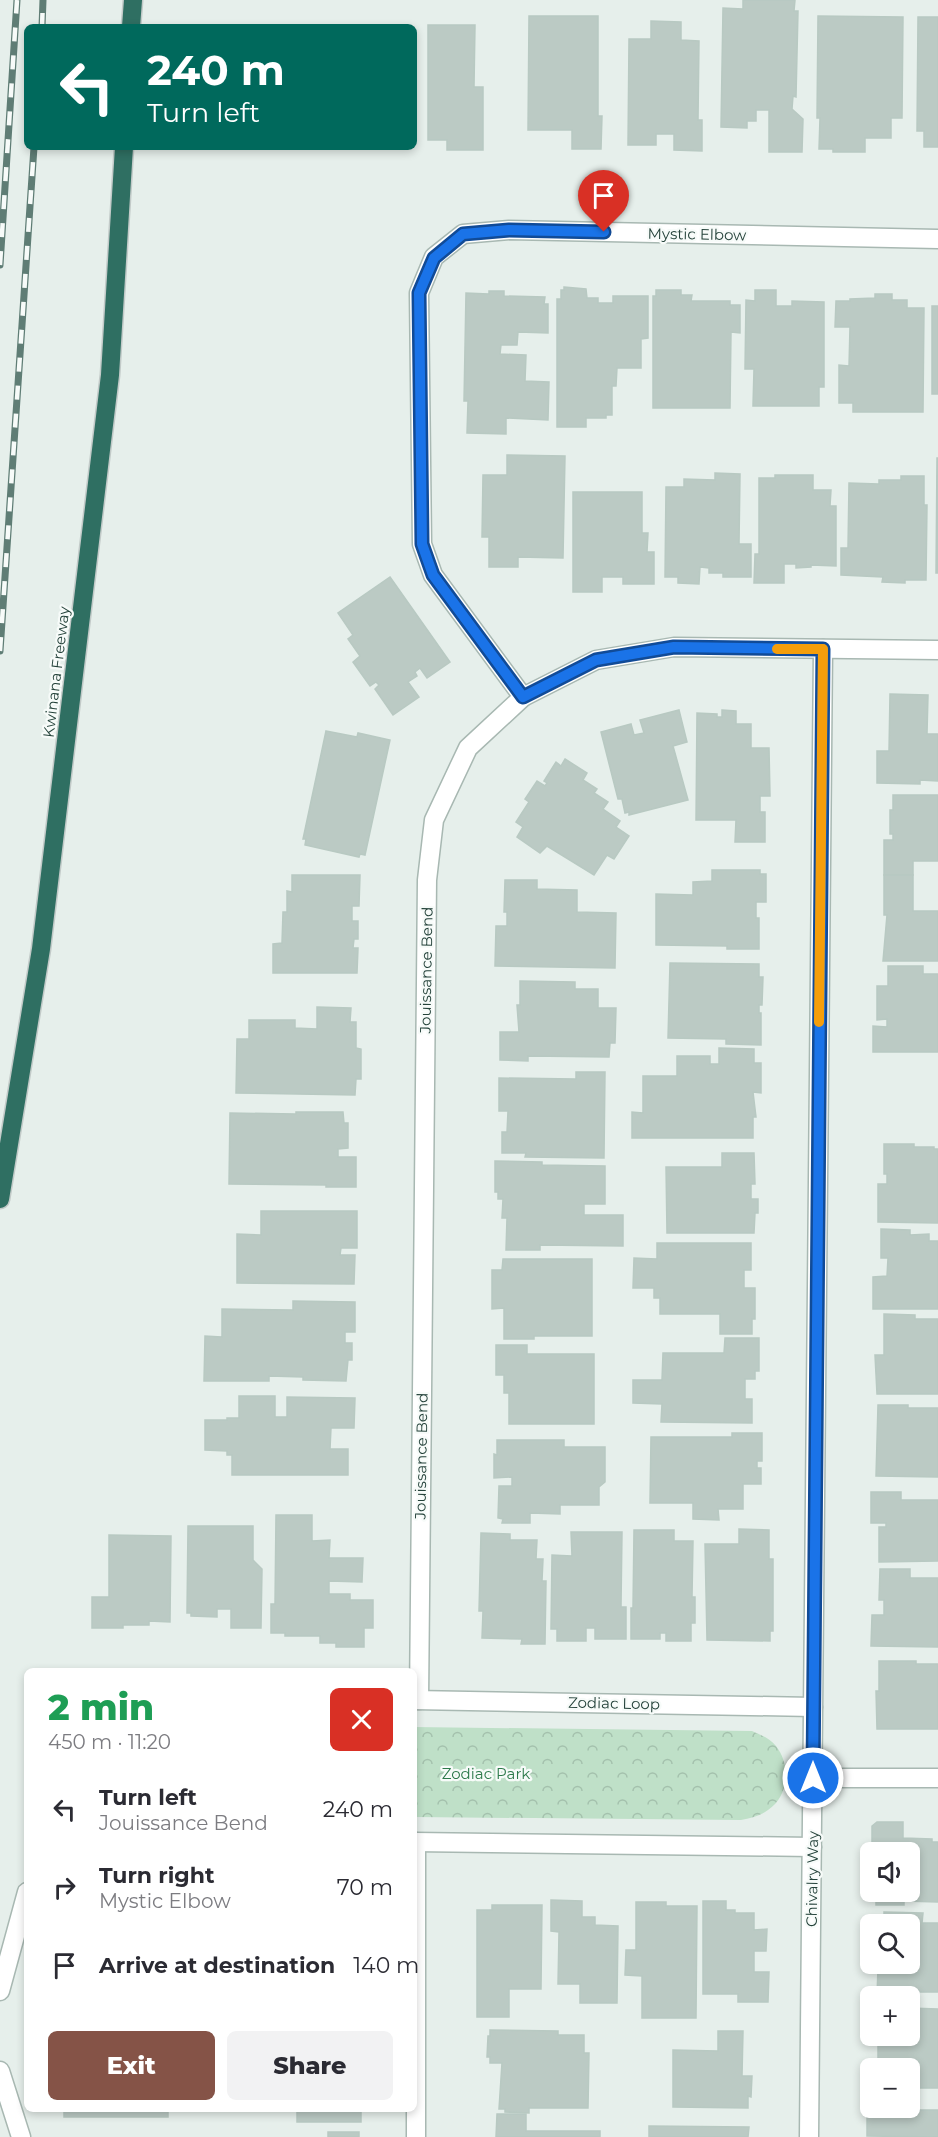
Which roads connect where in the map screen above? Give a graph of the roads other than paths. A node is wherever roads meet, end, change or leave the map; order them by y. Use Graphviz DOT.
graph roads {
  1 [pos="133,0"];
  2 [pos="131,24"];
  3 [pos="124,150"];
  4 [pos="938,239"];
  5 [pos="823,649"];
  6 [pos="938,650"];
  7 [pos="523,697"];
  8 [pos="0,1199"];
  9 [pos="416,1668"];
  10 [pos="417,1700"];
  11 [pos="813,1707"];
  12 [pos="813,1778"];
  13 [pos="938,1778"];
  14 [pos="417,1842"];
  15 [pos="812,1847"];
  16 [pos="24,1903"];
  17 [pos="0,1990"];
  18 [pos="0,2070"];
  19 [pos="416,2112"];
  20 [pos="21,2137"];
  21 [pos="416,2137"];
  22 [pos="809,2137"];
  1 -- 2 [label="highway"];
  3 -- 8 [label="highway, Kwinana Freeway"];
  4 -- 7 [label="street, Mystic Elbow"];
  5 -- 6 [label="street, Jouissance Bend"];
  5 -- 7 [label="street, Jouissance Bend"];
  5 -- 11 [label="street, Chivalry Way"];
  7 -- 9 [label="street, Jouissance Bend"];
  10 -- 11 [label="street, Zodiac Loop"];
  11 -- 12 [label="street, Chivalry Way"];
  12 -- 13 [label="street"];
  12 -- 15 [label="street, Chivalry Way"];
  14 -- 15 [label="street"];
  15 -- 22 [label="street, Chivalry Way"];
  16 -- 17 [label="street"];
  18 -- 20 [label="street"];
  19 -- 21 [label="street"];
}
